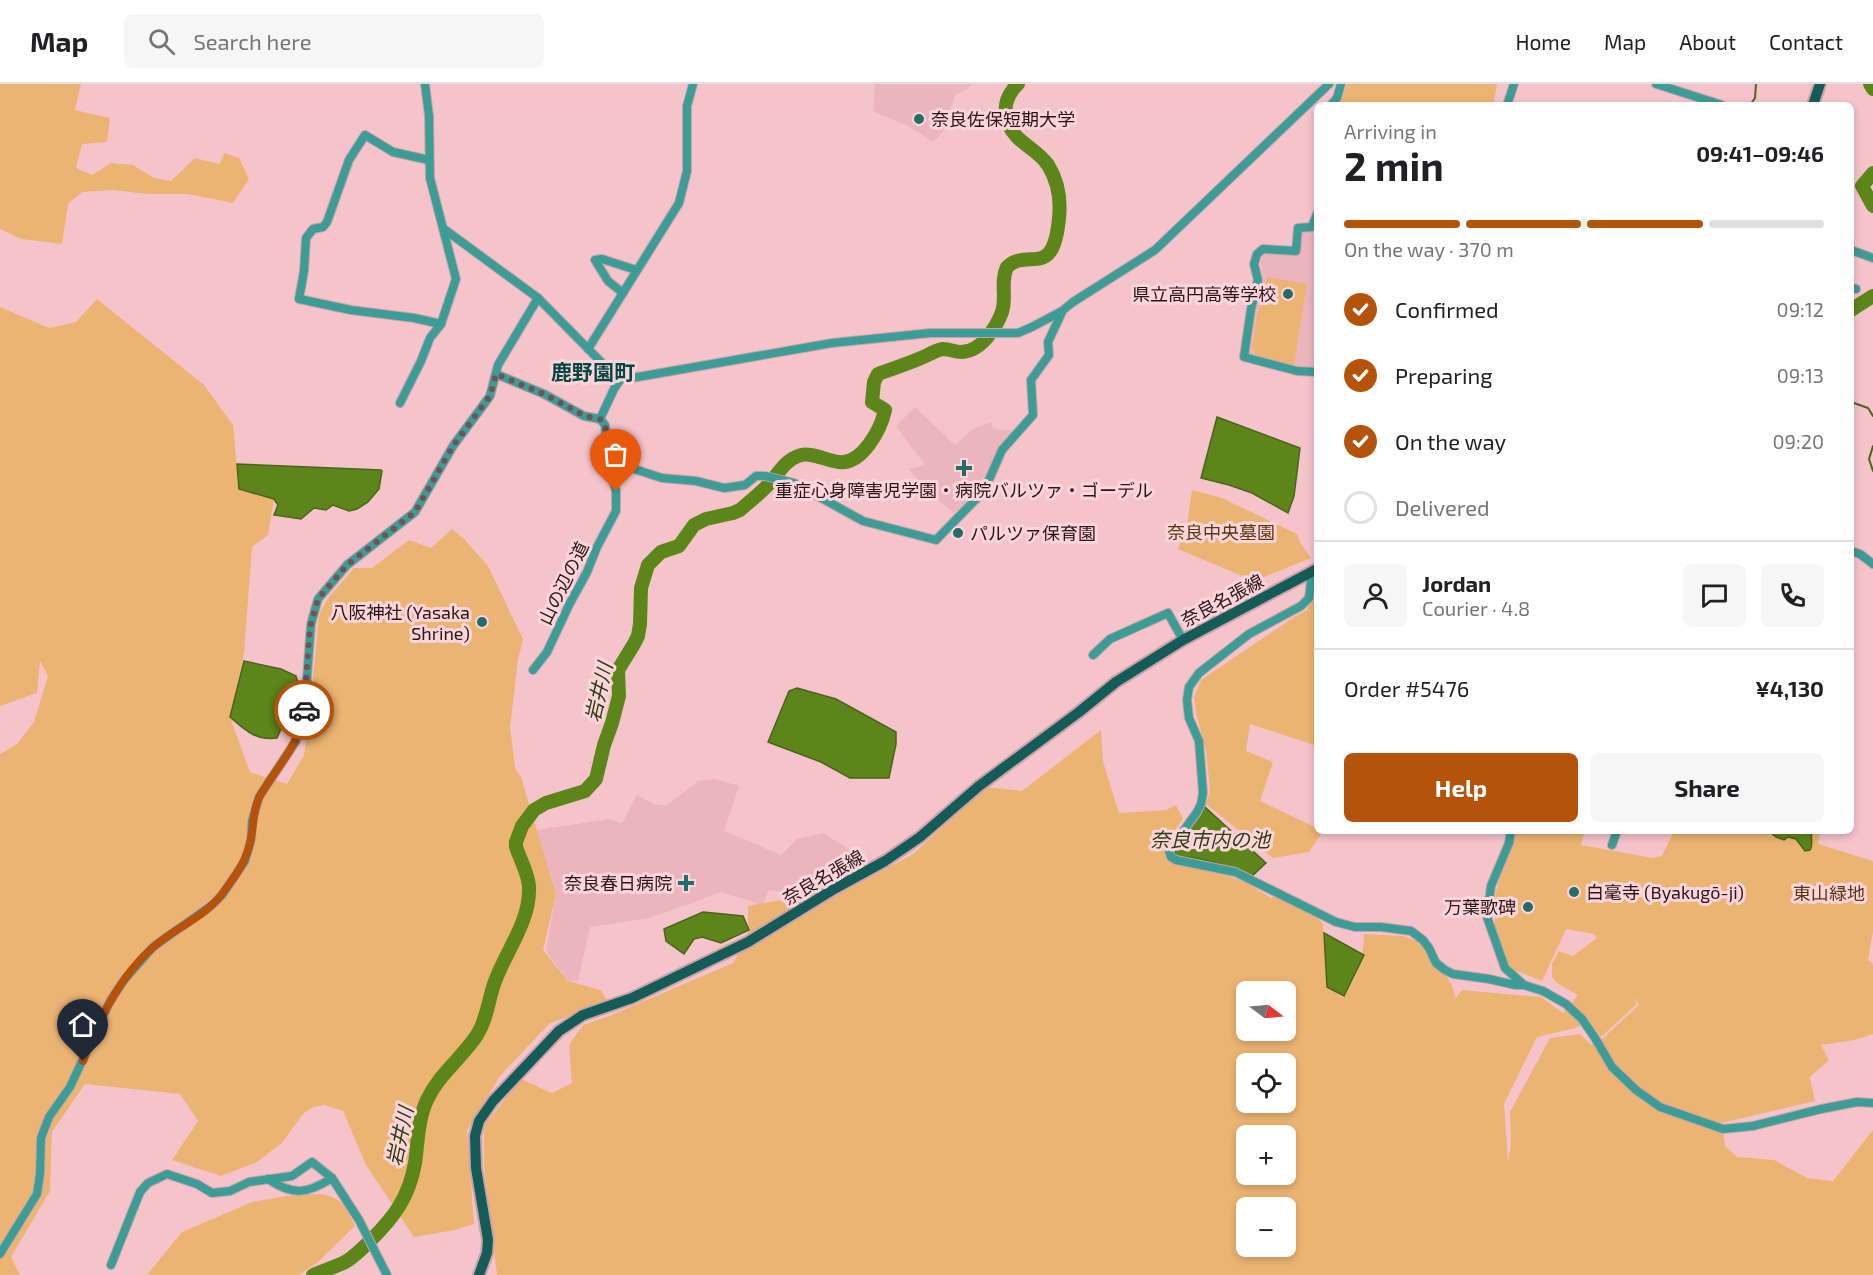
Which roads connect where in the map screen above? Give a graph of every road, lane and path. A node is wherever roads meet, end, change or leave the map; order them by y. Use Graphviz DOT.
graph roads {
  1 [pos="425,84"];
  2 [pos="693,84"];
  3 [pos="1341,84"];
  4 [pos="1514,84"];
  5 [pos="1656,84"];
  6 [pos="1820,84"];
  7 [pos="1326,85"];
  8 [pos="1334,102"];
  9 [pos="1509,102"];
  10 [pos="1713,102"];
  11 [pos="1814,102"];
  12 [pos="429,160"];
  13 [pos="1314,222"];
  14 [pos="444,229"];
  15 [pos="1854,251"];
  16 [pos="1873,258"];
  17 [pos="636,270"];
  18 [pos="623,293"];
  19 [pos="538,298"];
  20 [pos="1062,311"];
  21 [pos="441,324"];
  22 [pos="588,349"];
  23 [pos="1314,372"];
  24 [pos="496,374"];
  25 [pos="623,376"];
  26 [pos="400,403"];
  27 [pos="600,419"];
  28 [pos="607,436"];
  29 [pos="1854,552"];
  30 [pos="1873,564"];
  31 [pos="1312,571"];
  32 [pos="1182,640"];
  33 [pos="1093,655"];
  34 [pos="532,670"];
  35 [pos="1511,834"];
  36 [pos="1616,834"];
  37 [pos="1612,845"];
  38 [pos="1524,985"];
  39 [pos="1873,1103"];
  40 [pos="332,1178"];
  41 [pos="268,1179"];
  42 [pos="0,1254"];
  43 [pos="111,1265"];
  44 [pos="387,1275"];
  45 [pos="479,1275"];
  1 -- 12 [label="street"];
  2 -- 17 [label="street"];
  3 -- 8 [label="street"];
  4 -- 9 [label="street"];
  5 -- 10 [label="street"];
  6 -- 11 [label="main road"];
  7 -- 20 [label="street"];
  12 -- 14 [label="street"];
  12 -- 21 [label="street"];
  13 -- 23 [label="street"];
  14 -- 19 [label="street"];
  14 -- 21 [label="street"];
  15 -- 16 [label="street"];
  17 -- 18 [label="street"];
  17 -- 18 [label="street"];
  18 -- 22 [label="street"];
  19 -- 22 [label="street"];
  19 -- 24 [label="street"];
  20 -- 25 [label="street"];
  20 -- 28 [label="street"];
  21 -- 26 [label="street"];
  22 -- 25 [label="street"];
  24 -- 27 [label="street"];
  24 -- 42 [label="street"];
  25 -- 27 [label="street"];
  27 -- 28 [label="street"];
  28 -- 34 [label="street, 山の辺の道"];
  29 -- 30 [label="street"];
  31 -- 32 [label="main road, 奈良名張線"];
  31 -- 38 [label="street"];
  32 -- 33 [label="street"];
  32 -- 45 [label="main road, 奈良名張線"];
  35 -- 38 [label="street"];
  36 -- 37 [label="street"];
  38 -- 39 [label="street"];
  40 -- 41 [label="street"];
  40 -- 41 [label="street"];
  40 -- 44 [label="street"];
  41 -- 43 [label="street"];
}
